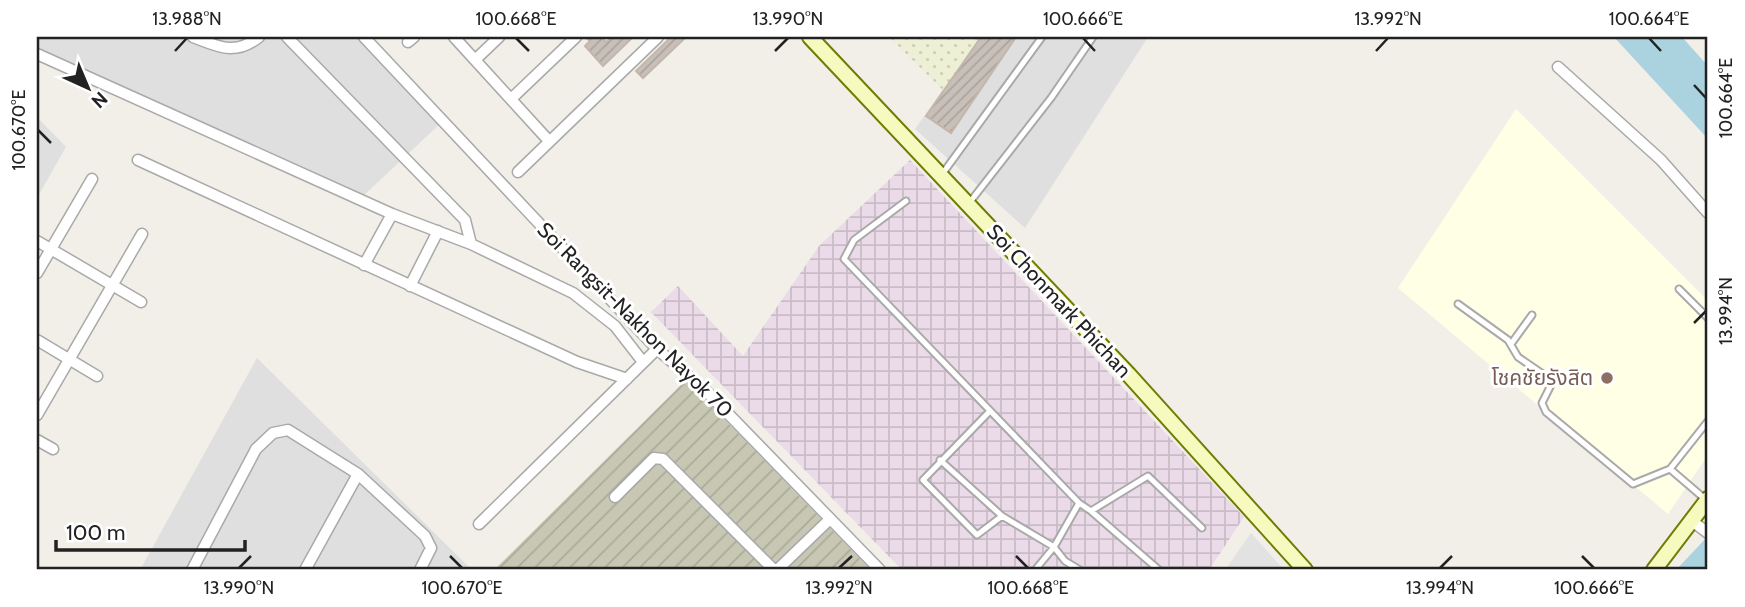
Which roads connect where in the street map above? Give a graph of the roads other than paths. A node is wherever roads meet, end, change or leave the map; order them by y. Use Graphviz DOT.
graph roads {
  1 [pos="193,37"];
  2 [pos="259,37"];
  3 [pos="286,37"];
  4 [pos="364,37"];
  5 [pos="454,37"];
  6 [pos="499,37"];
  7 [pos="576,37"];
  8 [pos="658,37"];
  9 [pos="810,37"];
  10 [pos="1042,37"];
  11 [pos="1093,37"];
  12 [pos="37,54"];
  13 [pos="475,60"];
  14 [pos="1558,67"];
  15 [pos="511,99"];
  16 [pos="549,141"];
  17 [pos="138,160"];
  18 [pos="518,172"];
  19 [pos="941,176"];
  20 [pos="92,179"];
  21 [pos="906,201"];
  22 [pos="968,204"];
  23 [pos="1708,213"];
  24 [pos="392,214"];
  25 [pos="438,231"];
  26 [pos="142,234"];
  27 [pos="37,241"];
  28 [pos="471,244"];
  29 [pos="51,249"];
  30 [pos="364,265"];
  31 [pos="37,273"];
  32 [pos="113,285"];
  33 [pos="410,286"];
  34 [pos="1679,289"];
  35 [pos="141,302"];
  36 [pos="1458,304"];
  37 [pos="1532,315"];
  38 [pos="1708,318"];
  39 [pos="37,341"];
  40 [pos="1511,344"];
  41 [pos="657,349"];
  42 [pos="69,359"];
  43 [pos="643,362"];
  44 [pos="97,376"];
  45 [pos="627,379"];
  46 [pos="990,411"];
  47 [pos="37,415"];
  48 [pos="1708,421"];
  49 [pos="37,440"];
  50 [pos="53,449"];
  51 [pos="940,460"];
  52 [pos="1670,469"];
  53 [pos="358,474"];
  54 [pos="615,497"];
  55 [pos="1708,500"];
  56 [pos="1079,503"];
  57 [pos="1091,511"];
  58 [pos="1002,516"];
  59 [pos="830,519"];
  60 [pos="1692,521"];
  61 [pos="479,523"];
  62 [pos="1202,528"];
  63 [pos="1708,532"];
  64 [pos="1054,547"];
  65 [pos="192,570"];
  66 [pos="305,570"];
  67 [pos="421,570"];
  68 [pos="776,570"];
  69 [pos="880,570"];
  70 [pos="1035,570"];
  71 [pos="1080,570"];
  72 [pos="1159,570"];
  73 [pos="1305,570"];
  74 [pos="1654,570"];
  1 -- 2 [label="street"];
  3 -- 28 [label="street"];
  4 -- 41 [label="street, Soi Rangsit-Nakhon Nayok 70"];
  5 -- 13 [label="street"];
  6 -- 13 [label="street"];
  7 -- 15 [label="street"];
  8 -- 16 [label="street"];
  9 -- 19 [label="street, Soi Chonmark Phichan"];
  10 -- 19 [label="lane"];
  11 -- 22 [label="lane"];
  12 -- 24 [label="street"];
  13 -- 15 [label="street"];
  14 -- 23 [label="street"];
  15 -- 16 [label="street"];
  16 -- 18 [label="street"];
  17 -- 30 [label="street"];
  19 -- 22 [label="street, Soi Chonmark Phichan"];
  20 -- 29 [label="street"];
  21 -- 46 [label="lane"];
  22 -- 73 [label="street, Soi Chonmark Phichan"];
  24 -- 25 [label="street"];
  24 -- 30 [label="street"];
  25 -- 28 [label="street"];
  25 -- 33 [label="street"];
  26 -- 32 [label="street"];
  27 -- 29 [label="street"];
  28 -- 43 [label="street"];
  29 -- 31 [label="street"];
  29 -- 32 [label="street"];
  30 -- 33 [label="street"];
  32 -- 35 [label="street"];
  32 -- 42 [label="street"];
  33 -- 45 [label="street"];
  34 -- 38 [label="lane"];
  36 -- 40 [label="lane"];
  37 -- 40 [label="lane"];
  39 -- 42 [label="street"];
  40 -- 52 [label="lane"];
  41 -- 43 [label="street"];
  41 -- 59 [label="street, Soi Rangsit-Nakhon Nayok 70"];
  42 -- 44 [label="street"];
  42 -- 47 [label="street"];
  43 -- 45 [label="street"];
  45 -- 61 [label="street"];
  46 -- 51 [label="lane"];
  46 -- 56 [label="lane"];
  48 -- 52 [label="lane"];
  49 -- 50 [label="street"];
  51 -- 58 [label="lane"];
  51 -- 58 [label="lane"];
  52 -- 55 [label="lane"];
  53 -- 65 [label="street"];
  53 -- 66 [label="street"];
  53 -- 67 [label="street"];
  54 -- 68 [label="street"];
  55 -- 60 [label="street"];
  56 -- 57 [label="lane"];
  56 -- 64 [label="lane"];
  57 -- 62 [label="lane"];
  57 -- 72 [label="lane"];
  58 -- 64 [label="lane"];
  59 -- 68 [label="street"];
  59 -- 69 [label="street, Soi Rangsit-Nakhon Nayok 70"];
  60 -- 63 [label="street"];
  60 -- 74 [label="street"];
  64 -- 70 [label="lane"];
  64 -- 71 [label="lane"];
}
